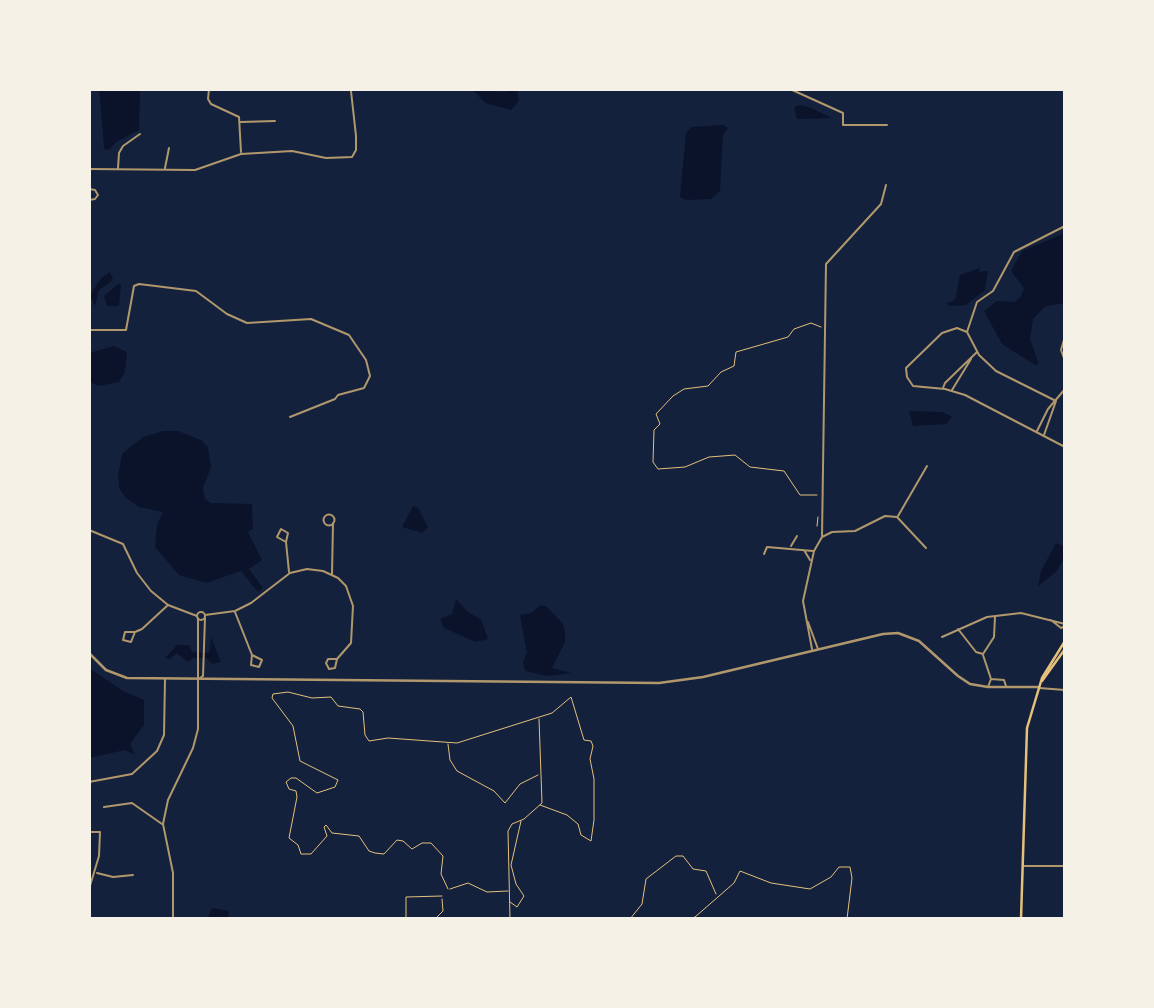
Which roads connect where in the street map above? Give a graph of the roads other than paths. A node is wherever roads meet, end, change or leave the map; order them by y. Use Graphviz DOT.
graph roads {
  1 [pos="209,89"];
  2 [pos="790,89"];
  3 [pos="794,89"];
  4 [pos="351,91"];
  5 [pos="797,95"];
  6 [pos="275,121"];
  7 [pos="240,122"];
  8 [pos="887,125"];
  9 [pos="140,134"];
  10 [pos="169,148"];
  11 [pos="242,153"];
  12 [pos="89,169"];
  13 [pos="118,169"];
  14 [pos="165,170"];
  15 [pos="886,186"];
  16 [pos="89,189"];
  17 [pos="89,200"];
  18 [pos="1065,226"];
  19 [pos="89,330"];
  20 [pos="967,332"];
  21 [pos="1065,336"];
  22 [pos="977,352"];
  23 [pos="972,358"];
  24 [pos="1065,361"];
  25 [pos="943,389"];
  26 [pos="1065,389"];
  27 [pos="952,391"];
  28 [pos="1056,401"];
  29 [pos="289,417"];
  30 [pos="1036,433"];
  31 [pos="1044,436"];
  32 [pos="1065,447"];
  33 [pos="927,466"];
  34 [pos="897,517"];
  35 [pos="333,523"];
  36 [pos="89,530"];
  37 [pos="797,536"];
  38 [pos="822,537"];
  39 [pos="286,542"];
  40 [pos="790,547"];
  41 [pos="926,548"];
  42 [pos="803,549"];
  43 [pos="814,551"];
  44 [pos="764,554"];
  45 [pos="810,565"];
  46 [pos="290,573"];
  47 [pos="332,575"];
  48 [pos="168,605"];
  49 [pos="235,611"];
  50 [pos="994,616"];
  51 [pos="197,617"];
  52 [pos="205,617"];
  53 [pos="1051,619"];
  54 [pos="807,621"];
  55 [pos="1065,625"];
  56 [pos="957,628"];
  57 [pos="135,632"];
  58 [pos="942,637"];
  59 [pos="1065,641"];
  60 [pos="818,649"];
  61 [pos="1065,649"];
  62 [pos="812,650"];
  63 [pos="89,653"];
  64 [pos="983,654"];
  65 [pos="252,655"];
  66 [pos="197,657"];
  67 [pos="203,658"];
  68 [pos="337,659"];
  69 [pos="165,678"];
  70 [pos="199,679"];
  71 [pos="992,679"];
  72 [pos="988,687"];
  73 [pos="1006,687"];
  74 [pos="1038,687"];
  75 [pos="1065,690"];
  76 [pos="89,782"];
  77 [pos="104,807"];
  78 [pos="163,824"];
  79 [pos="89,832"];
  80 [pos="1022,866"];
  81 [pos="1065,866"];
  82 [pos="96,873"];
  83 [pos="133,875"];
  84 [pos="89,889"];
  85 [pos="173,919"];
  86 [pos="1021,919"];
  1 -- 7 [label="street"];
  2 -- 5 [label="street"];
  3 -- 5 [label="street"];
  4 -- 11 [label="street"];
  5 -- 8 [label="street"];
  6 -- 7 [label="street"];
  7 -- 11 [label="street"];
  9 -- 13 [label="street"];
  10 -- 14 [label="street"];
  11 -- 14 [label="street"];
  12 -- 13 [label="street"];
  13 -- 14 [label="street"];
  15 -- 38 [label="street"];
  16 -- 17 [label="street"];
  18 -- 20 [label="street"];
  19 -- 29 [label="street"];
  20 -- 22 [label="street"];
  20 -- 25 [label="street"];
  21 -- 24 [label="street"];
  22 -- 23 [label="street"];
  22 -- 28 [label="street"];
  23 -- 25 [label="street"];
  23 -- 27 [label="street"];
  25 -- 27 [label="street"];
  26 -- 28 [label="street"];
  27 -- 30 [label="street"];
  28 -- 30 [label="street"];
  28 -- 31 [label="street"];
  30 -- 31 [label="street"];
  31 -- 32 [label="street"];
  33 -- 34 [label="street"];
  34 -- 38 [label="street"];
  34 -- 41 [label="street"];
  35 -- 47 [label="street"];
  36 -- 48 [label="street"];
  37 -- 40 [label="street"];
  38 -- 43 [label="street"];
  39 -- 46 [label="street"];
  40 -- 42 [label="street"];
  40 -- 44 [label="street"];
  42 -- 43 [label="street"];
  42 -- 45 [label="street"];
  43 -- 45 [label="street"];
  45 -- 54 [label="street"];
  46 -- 47 [label="street"];
  46 -- 49 [label="street"];
  47 -- 68 [label="street"];
  48 -- 51 [label="street"];
  48 -- 57 [label="street"];
  49 -- 52 [label="street"];
  49 -- 65 [label="street"];
  50 -- 53 [label="street"];
  50 -- 56 [label="street"];
  50 -- 64 [label="street"];
  51 -- 52 [label="street"];
  51 -- 52 [label="street"];
  51 -- 66 [label="street"];
  52 -- 67 [label="street"];
  53 -- 55 [label="street"];
  53 -- 55 [label="street"];
  54 -- 60 [label="street"];
  54 -- 62 [label="street"];
  56 -- 58 [label="street"];
  56 -- 64 [label="street"];
  59 -- 74 [label="main road"];
  60 -- 62 [label="street"];
  60 -- 72 [label="street"];
  61 -- 74 [label="main road"];
  62 -- 70 [label="street"];
  63 -- 69 [label="street"];
  64 -- 71 [label="street"];
  66 -- 67 [label="street"];
  66 -- 70 [label="street"];
  67 -- 70 [label="street"];
  69 -- 70 [label="street"];
  69 -- 76 [label="street"];
  70 -- 78 [label="street"];
  71 -- 72 [label="street"];
  71 -- 73 [label="street"];
  72 -- 73 [label="street"];
  73 -- 74 [label="street"];
  74 -- 75 [label="street"];
  74 -- 80 [label="main road"];
  77 -- 78 [label="street"];
  78 -- 85 [label="street"];
  79 -- 82 [label="street"];
  80 -- 81 [label="street"];
  80 -- 86 [label="main road"];
  82 -- 83 [label="street"];
  82 -- 84 [label="street"];
}
